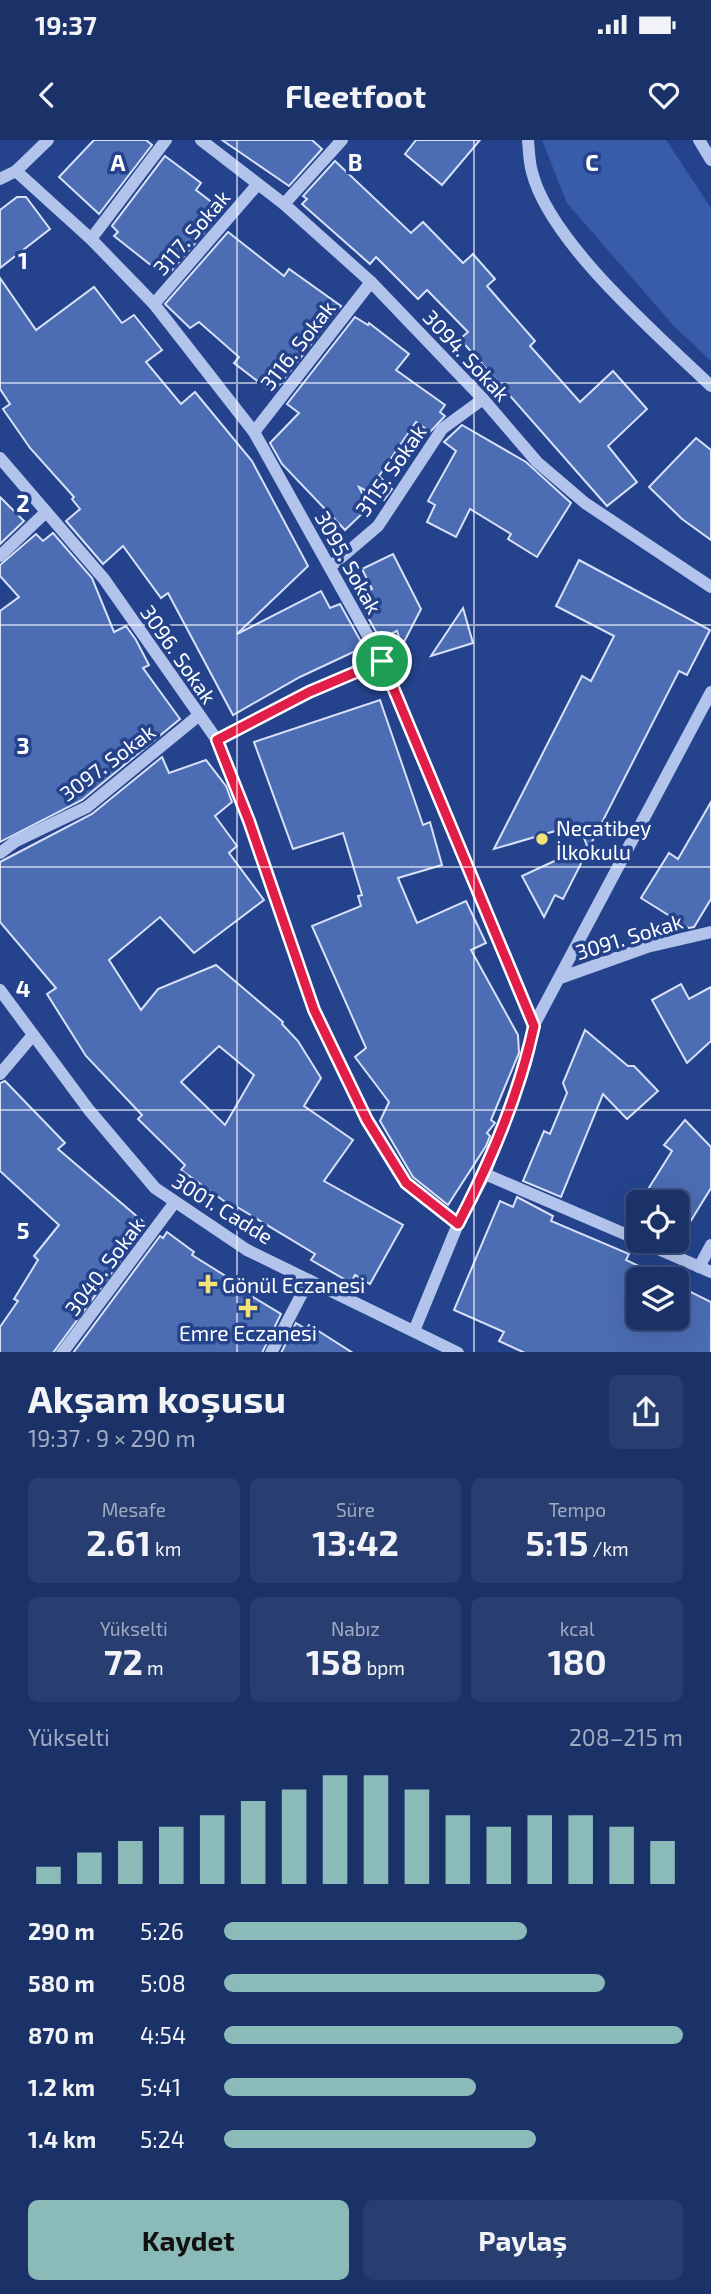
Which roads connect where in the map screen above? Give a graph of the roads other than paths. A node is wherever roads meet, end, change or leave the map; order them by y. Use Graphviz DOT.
graph roads {
  1 [pos="48,140"];
  2 [pos="166,140"];
  3 [pos="201,140"];
  4 [pos="342,140"];
  5 [pos="528,140"];
  6 [pos="699,140"];
  7 [pos="711,160"];
  8 [pos="16,171"];
  9 [pos="0,179"];
  10 [pos="257,185"];
  11 [pos="285,204"];
  12 [pos="91,239"];
  13 [pos="371,282"];
  14 [pos="154,304"];
  15 [pos="711,386"];
  16 [pos="483,399"];
  17 [pos="254,432"];
  18 [pos="0,458"];
  19 [pos="46,512"];
  20 [pos="0,556"];
  21 [pos="330,567"];
  22 [pos="711,587"];
  23 [pos="382,661"];
  24 [pos="711,692"];
  25 [pos="198,716"];
  26 [pos="217,740"];
  27 [pos="0,853"];
  28 [pos="711,932"];
  29 [pos="560,978"];
  30 [pos="0,990"];
  31 [pos="534,1026"];
  32 [pos="33,1035"];
  33 [pos="0,1074"];
  34 [pos="485,1174"];
  35 [pos="175,1202"];
  36 [pos="458,1224"];
  37 [pos="626,1235"];
  38 [pos="711,1245"];
  39 [pos="666,1253"];
  40 [pos="705,1270"];
  41 [pos="309,1280"];
  42 [pos="414,1331"];
  43 [pos="63,1352"];
  44 [pos="272,1352"];
  45 [pos="456,1352"];
  1 -- 8 [label="street"];
  2 -- 12 [label="street"];
  3 -- 10 [label="street, 3094. Sokak"];
  4 -- 11 [label="street"];
  5 -- 15 [label="street"];
  6 -- 7 [label="street"];
  8 -- 9 [label="street"];
  8 -- 12 [label="street, 3095. Sokak"];
  10 -- 11 [label="street, 3094. Sokak"];
  10 -- 14 [label="street, 3117. Sokak"];
  11 -- 13 [label="street, 3094. Sokak"];
  12 -- 14 [label="street, 3095. Sokak"];
  13 -- 16 [label="street, 3094. Sokak"];
  13 -- 17 [label="street, 3116. Sokak"];
  14 -- 17 [label="street, 3095. Sokak"];
  16 -- 21 [label="street, 3115. Sokak"];
  16 -- 22 [label="street, 3094. Sokak"];
  17 -- 21 [label="street, 3095. Sokak"];
  18 -- 19 [label="street, 3096. Sokak"];
  19 -- 20 [label="street"];
  19 -- 25 [label="street, 3096. Sokak"];
  21 -- 23 [label="street, 3095. Sokak"];
  23 -- 26 [label="street"];
  23 -- 31 [label="street, 3095. Sokak"];
  24 -- 29 [label="street"];
  25 -- 26 [label="street, 3096. Sokak"];
  25 -- 27 [label="street, 3097. Sokak"];
  26 -- 36 [label="street, 3096. Sokak"];
  28 -- 29 [label="street, 3091. Sokak"];
  29 -- 31 [label="street"];
  30 -- 32 [label="street, 3001. Cadde"];
  31 -- 34 [label="street"];
  32 -- 33 [label="street"];
  32 -- 35 [label="street, 3001. Cadde"];
  34 -- 36 [label="street"];
  34 -- 37 [label="street"];
  35 -- 41 [label="street, 3001. Cadde"];
  35 -- 43 [label="street, 3040. Sokak"];
  36 -- 42 [label="street"];
  38 -- 40 [label="street"];
  39 -- 40 [label="street"];
  41 -- 42 [label="street, 3001. Cadde"];
  41 -- 44 [label="street"];
  42 -- 45 [label="street, 3001. Cadde"];
}
